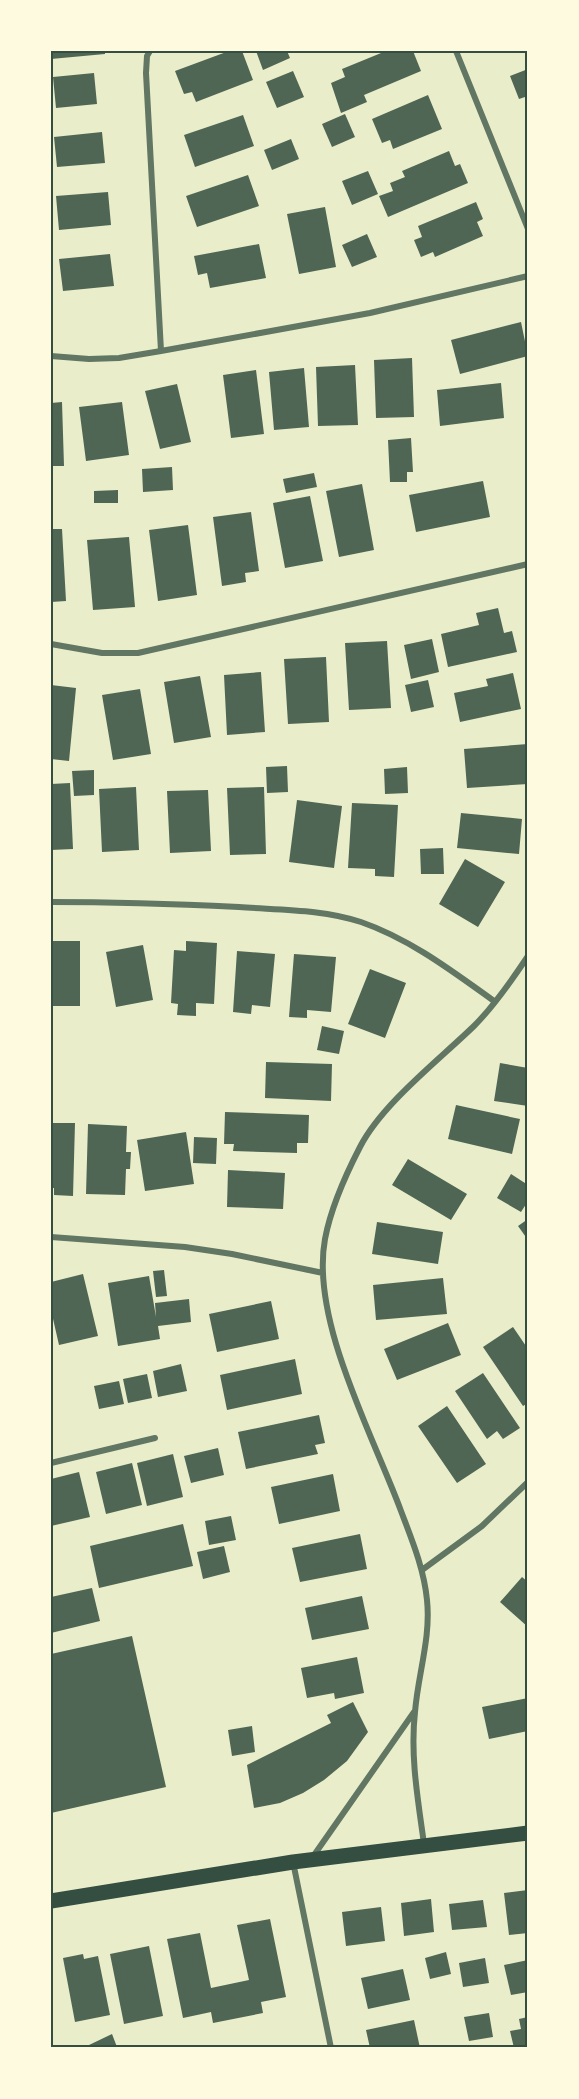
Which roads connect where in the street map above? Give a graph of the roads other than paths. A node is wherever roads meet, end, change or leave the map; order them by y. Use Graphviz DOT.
graph roads {
  1 [pos="150,51"];
  2 [pos="456,51"];
  3 [pos="528,229"];
  4 [pos="528,276"];
  5 [pos="161,351"];
  6 [pos="51,356"];
  7 [pos="528,564"];
  8 [pos="51,644"];
  9 [pos="51,902"];
  10 [pos="528,956"];
  11 [pos="494,1001"];
  12 [pos="51,1236"];
  13 [pos="323,1273"];
  14 [pos="155,1438"];
  15 [pos="51,1463"];
  16 [pos="528,1482"];
  17 [pos="422,1570"];
  18 [pos="415,1711"];
  19 [pos="528,1833"];
  20 [pos="424,1845"];
  21 [pos="312,1859"];
  22 [pos="293,1862"];
  23 [pos="51,1901"];
  24 [pos="331,2048"];
  1 -- 5 [label="street"];
  2 -- 3 [label="street"];
  4 -- 5 [label="street"];
  5 -- 6 [label="street"];
  7 -- 8 [label="street"];
  9 -- 11 [label="street"];
  10 -- 11 [label="street"];
  11 -- 13 [label="street"];
  12 -- 13 [label="street"];
  13 -- 17 [label="street"];
  14 -- 15 [label="street"];
  16 -- 17 [label="street"];
  17 -- 18 [label="street"];
  18 -- 20 [label="street"];
  18 -- 21 [label="street"];
  19 -- 20 [label="main road"];
  20 -- 21 [label="main road"];
  21 -- 22 [label="main road"];
  22 -- 23 [label="main road"];
  22 -- 24 [label="street"];
}
